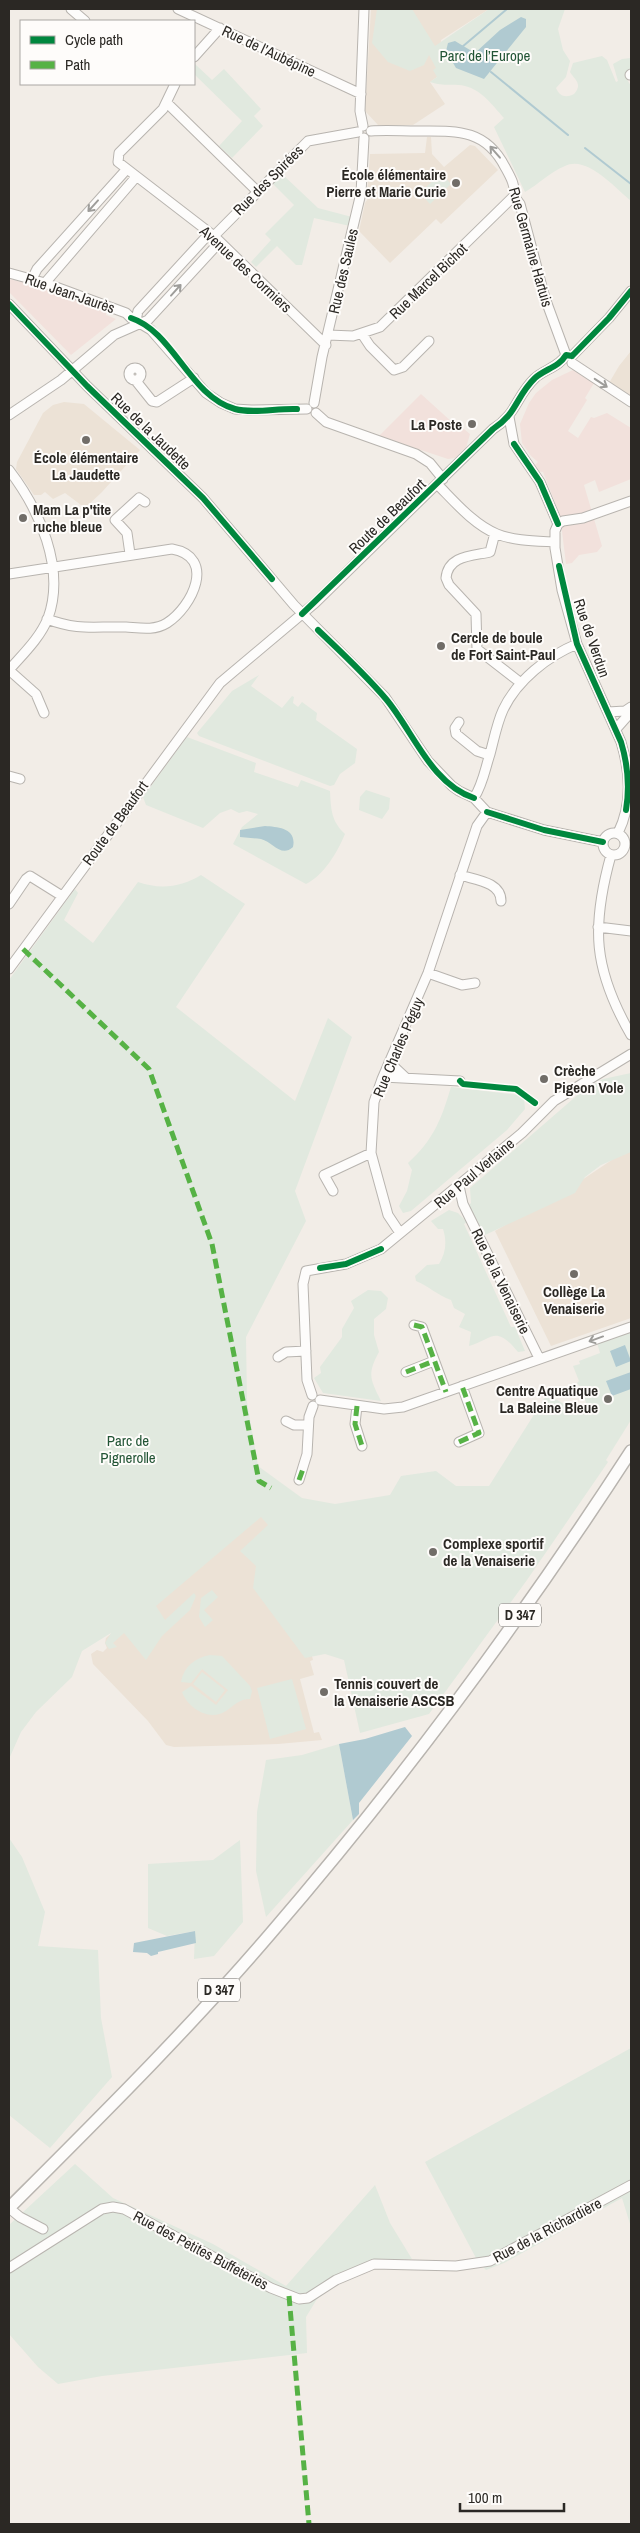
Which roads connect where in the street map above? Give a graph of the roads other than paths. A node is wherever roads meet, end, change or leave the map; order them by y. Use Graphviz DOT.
graph roads {
  1 [pos="71,9"];
  2 [pos="178,9"];
  3 [pos="364,9"];
  4 [pos="84,20"];
  5 [pos="220,28"];
  6 [pos="195,56"];
  7 [pos="175,85"];
  8 [pos="361,94"];
  9 [pos="167,103"];
  10 [pos="364,132"];
  11 [pos="126,170"];
  12 [pos="136,177"];
  13 [pos="257,191"];
  14 [pos="514,196"];
  15 [pos="214,236"];
  16 [pos="9,274"];
  17 [pos="32,279"];
  18 [pos="44,283"];
  19 [pos="631,291"];
  20 [pos="9,304"];
  21 [pos="136,318"];
  22 [pos="362,334"];
  23 [pos="328,335"];
  24 [pos="428,341"];
  25 [pos="326,346"];
  26 [pos="569,359"];
  27 [pos="72,370"];
  28 [pos="194,378"];
  29 [pos="136,381"];
  30 [pos="631,402"];
  31 [pos="312,408"];
  32 [pos="9,415"];
  33 [pos="510,419"];
  34 [pos="492,434"];
  35 [pos="511,436"];
  36 [pos="9,470"];
  37 [pos="440,482"];
  38 [pos="631,501"];
  39 [pos="145,502"];
  40 [pos="558,524"];
  41 [pos="495,533"];
  42 [pos="554,542"];
  43 [pos="130,554"];
  44 [pos="51,567"];
  45 [pos="9,574"];
  46 [pos="302,614"];
  47 [pos="47,618"];
  48 [pos="577,644"];
  49 [pos="521,683"];
  50 [pos="631,707"];
  51 [pos="631,712"];
  52 [pos="44,713"];
  53 [pos="609,714"];
  54 [pos="459,722"];
  55 [pos="616,729"];
  56 [pos="489,755"];
  57 [pos="629,759"];
  58 [pos="9,776"];
  59 [pos="20,779"];
  60 [pos="474,798"];
  61 [pos="486,812"];
  62 [pos="618,834"];
  63 [pos="603,842"];
  64 [pos="628,846"];
  65 [pos="611,855"];
  66 [pos="460,875"];
  67 [pos="62,896"];
  68 [pos="501,902"];
  69 [pos="9,904"];
  70 [pos="598,927"];
  71 [pos="631,930"];
  72 [pos="9,969"];
  73 [pos="428,973"];
  74 [pos="475,983"];
  75 [pos="631,1035"];
  76 [pos="631,1054"];
  77 [pos="389,1062"];
  78 [pos="405,1076"];
  79 [pos="383,1077"];
  80 [pos="460,1081"];
  81 [pos="370,1152"];
  82 [pos="459,1186"];
  83 [pos="333,1191"];
  84 [pos="447,1196"];
  85 [pos="463,1204"];
  86 [pos="400,1233"];
  87 [pos="414,1325"];
  88 [pos="631,1327"];
  89 [pos="306,1351"];
  90 [pos="278,1357"];
  91 [pos="539,1358"];
  92 [pos="434,1361"];
  93 [pos="406,1372"];
  94 [pos="462,1386"];
  95 [pos="446,1392"];
  96 [pos="315,1400"];
  97 [pos="358,1406"];
  98 [pos="286,1421"];
  99 [pos="308,1425"];
  100 [pos="459,1442"];
  101 [pos="362,1446"];
  102 [pos="631,1451"];
  103 [pos="299,1480"];
  104 [pos="631,2185"];
  105 [pos="9,2208"];
  106 [pos="43,2229"];
  107 [pos="9,2268"];
  108 [pos="289,2296"];
  1 -- 4 [label="street"];
  2 -- 5 [label="street, Rue de l’Aubépine"];
  3 -- 8 [label="street, Rue des Saules"];
  5 -- 6 [label="street"];
  5 -- 8 [label="street, Rue de l’Aubépine"];
  7 -- 9 [label="street"];
  8 -- 10 [label="street, Rue des Saules"];
  9 -- 11 [label="street, Avenue des Cormiers"];
  9 -- 13 [label="street"];
  10 -- 13 [label="street, Rue des Spirées"];
  14 -- 10 [label="street, Rue Germaine Hartuis, one-way"];
  10 -- 23 [label="street, Rue des Saules"];
  11 -- 12 [label="street, Avenue des Cormiers"];
  11 -- 17 [label="street, one-way"];
  12 -- 15 [label="street, Avenue des Cormiers"];
  12 -- 18 [label="street"];
  13 -- 15 [label="street, Rue des Spirées"];
  14 -- 22 [label="street, Rue Marcel Bichot"];
  14 -- 26 [label="street, Rue Germaine Hartuis"];
  15 -- 21 [label="street"];
  21 -- 15 [label="street, one-way"];
  15 -- 25 [label="street, Avenue des Cormiers"];
  16 -- 17 [label="street, Rue Jean-Jaurès"];
  17 -- 18 [label="street, Rue Jean-Jaurès"];
  18 -- 21 [label="street, Rue Jean-Jaurès"];
  19 -- 26 [label="street, Route de Beaufort"];
  20 -- 27 [label="street, Rue de la Jaudette"];
  21 -- 27 [label="street"];
  21 -- 28 [label="street, Rue Jean-Jaurès"];
  22 -- 23 [label="street, Rue Marcel Bichot"];
  22 -- 24 [label="street"];
  23 -- 25 [label="street, Rue des Saules"];
  25 -- 31 [label="street, Rue des Saules"];
  26 -- 30 [label="street, one-way"];
  26 -- 33 [label="street, Route de Beaufort"];
  27 -- 32 [label="street"];
  27 -- 46 [label="street, Rue de la Jaudette"];
  28 -- 29 [label="street"];
  28 -- 31 [label="street, Rue Jean-Jaurès"];
  31 -- 37 [label="street"];
  33 -- 34 [label="street, Route de Beaufort"];
  33 -- 35 [label="street"];
  34 -- 35 [label="street"];
  34 -- 37 [label="street, Route de Beaufort"];
  35 -- 40 [label="street"];
  36 -- 44 [label="street"];
  37 -- 41 [label="street"];
  37 -- 46 [label="street, Route de Beaufort"];
  38 -- 40 [label="street"];
  39 -- 43 [label="street"];
  40 -- 42 [label="street, Rue de Verdun"];
  41 -- 42 [label="street"];
  41 -- 49 [label="street"];
  42 -- 48 [label="street, Rue de Verdun"];
  43 -- 44 [label="street"];
  43 -- 47 [label="street"];
  44 -- 45 [label="street"];
  44 -- 47 [label="street"];
  46 -- 60 [label="street, Rue de la Jaudette"];
  46 -- 67 [label="street, Route de Beaufort"];
  47 -- 52 [label="street"];
  48 -- 49 [label="street"];
  48 -- 53 [label="street, Rue de Verdun"];
  49 -- 56 [label="street"];
  50 -- 53 [label="street"];
  51 -- 55 [label="street"];
  53 -- 55 [label="street, Rue de Verdun"];
  54 -- 56 [label="street"];
  55 -- 57 [label="street, Rue de Verdun"];
  56 -- 60 [label="street"];
  57 -- 62 [label="street, Rue de Verdun"];
  58 -- 59 [label="street"];
  60 -- 61 [label="street, Rue de la Jaudette"];
  61 -- 63 [label="street"];
  61 -- 66 [label="street, Rue Charles Péguy"];
  62 -- 63 [label="street"];
  62 -- 64 [label="street"];
  63 -- 65 [label="street"];
  64 -- 65 [label="street"];
  65 -- 70 [label="street"];
  66 -- 68 [label="street"];
  66 -- 73 [label="street, Rue Charles Péguy"];
  67 -- 69 [label="street"];
  67 -- 72 [label="street, Route de Beaufort"];
  70 -- 71 [label="street"];
  70 -- 75 [label="street"];
  73 -- 74 [label="street"];
  73 -- 77 [label="street, Rue Charles Péguy"];
  76 -- 82 [label="street, Rue Paul Verlaine"];
  77 -- 78 [label="street"];
  77 -- 79 [label="street, Rue Charles Péguy"];
  78 -- 79 [label="street"];
  78 -- 80 [label="street"];
  79 -- 81 [label="street, Rue Charles Péguy"];
  81 -- 83 [label="street"];
  81 -- 86 [label="street, Rue Charles Péguy"];
  82 -- 84 [label="street, Rue Paul Verlaine"];
  82 -- 85 [label="street, Rue de la Venaiserie"];
  84 -- 85 [label="street"];
  84 -- 86 [label="street, Rue Paul Verlaine"];
  85 -- 91 [label="street, Rue de la Venaiserie"];
  86 -- 89 [label="street, Rue Paul Verlaine"];
  87 -- 92 [label="street"];
  88 -- 91 [label="street, one-way"];
  89 -- 90 [label="street"];
  89 -- 96 [label="street"];
  91 -- 94 [label="street"];
  92 -- 93 [label="street"];
  92 -- 95 [label="street"];
  94 -- 95 [label="street"];
  94 -- 100 [label="street"];
  95 -- 97 [label="street"];
  96 -- 97 [label="street"];
  96 -- 99 [label="street"];
  97 -- 101 [label="street"];
  98 -- 99 [label="street"];
  99 -- 103 [label="street"];
  102 -- 105 [label="main road, D 347"];
  104 -- 108 [label="street, Rue de la Richardière"];
  105 -- 106 [label="street"];
  107 -- 108 [label="street, Rue des Petites Buffeteries"];
}
